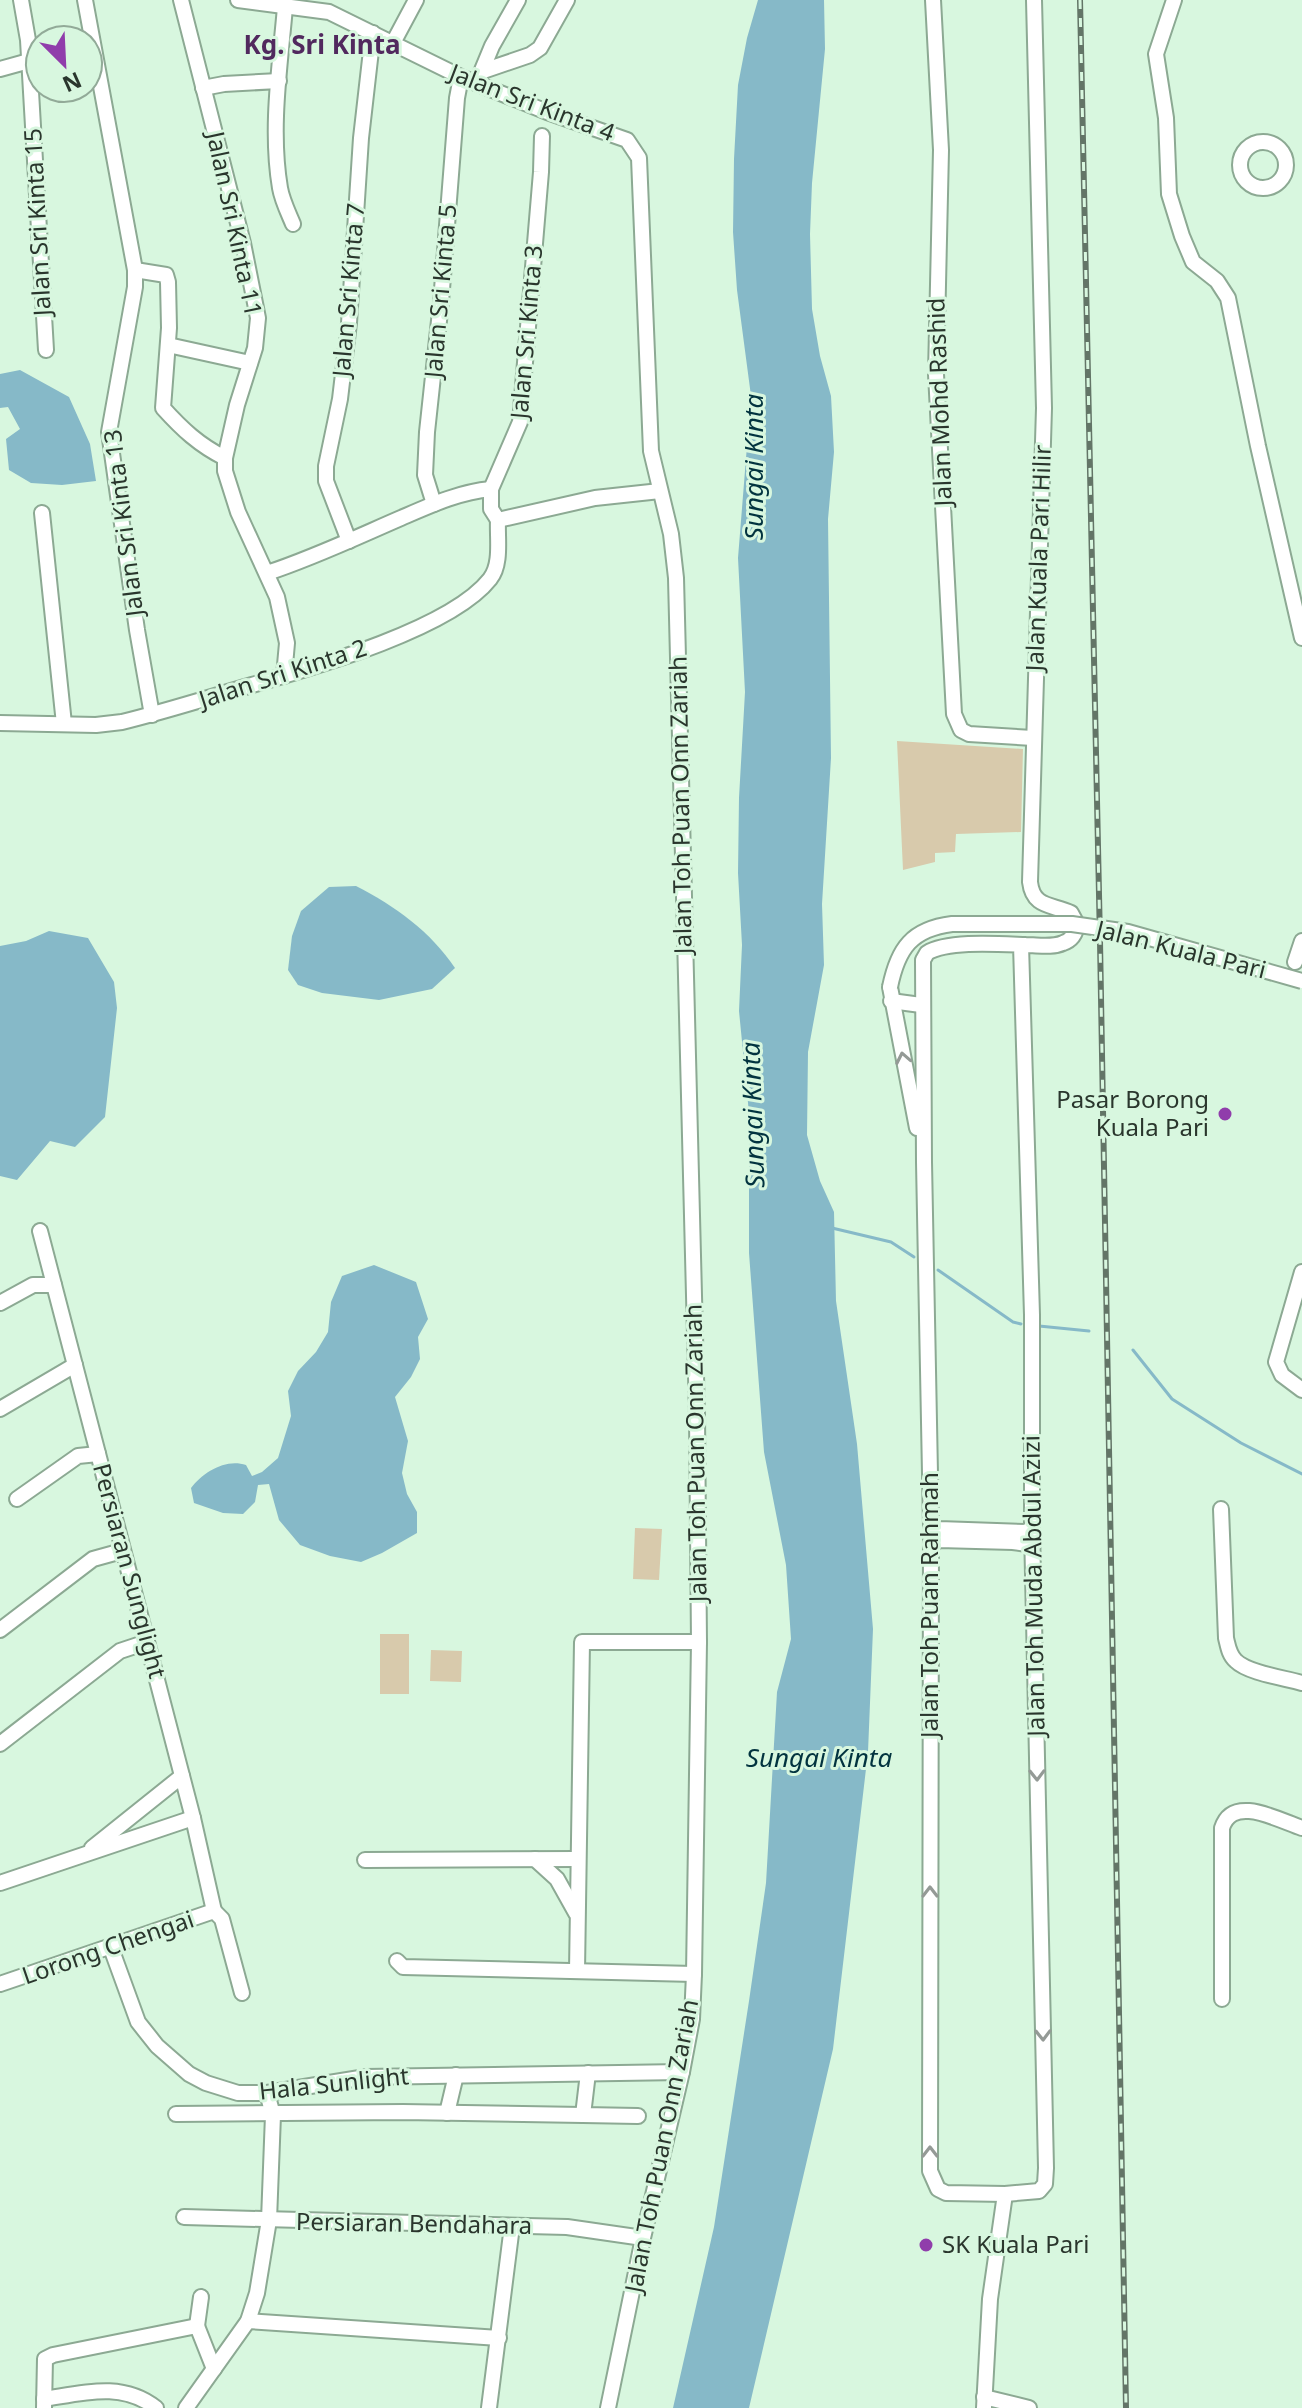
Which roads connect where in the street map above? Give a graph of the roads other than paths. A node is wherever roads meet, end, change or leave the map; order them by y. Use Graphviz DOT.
graph roads {
  1 [pos="85,0"];
  2 [pos="181,0"];
  3 [pos="238,0"];
  4 [pos="416,0"];
  5 [pos="518,0"];
  6 [pos="567,0"];
  7 [pos="933,0"];
  8 [pos="1034,0"];
  9 [pos="1174,0"];
  10 [pos="26,1"];
  11 [pos="320,5"];
  12 [pos="285,7"];
  13 [pos="27,24"];
  14 [pos="373,33"];
  15 [pos="393,43"];
  16 [pos="24,62"];
  17 [pos="0,69"];
  18 [pos="461,77"];
  19 [pos="480,77"];
  20 [pos="279,81"];
  21 [pos="203,88"];
  22 [pos="32,104"];
  23 [pos="542,136"];
  24 [pos="293,224"];
  25 [pos="135,270"];
  26 [pos="168,345"];
  27 [pos="46,350"];
  28 [pos="250,363"];
  29 [pos="225,458"];
  30 [pos="491,489"];
  31 [pos="660,491"];
  32 [pos="434,504"];
  33 [pos="42,513"];
  34 [pos="498,520"];
  35 [pos="349,541"];
  36 [pos="267,573"];
  37 [pos="1302,638"];
  38 [pos="284,676"];
  39 [pos="152,715"];
  40 [pos="0,723"];
  41 [pos="64,724"];
  42 [pos="1033,738"];
  43 [pos="1302,941"];
  44 [pos="1021,945"];
  45 [pos="927,953"];
  46 [pos="1295,962"];
  47 [pos="1302,981"];
  48 [pos="891,994"];
  49 [pos="921,1005"];
  50 [pos="924,1162"];
  51 [pos="40,1231"];
  52 [pos="1302,1272"];
  53 [pos="54,1285"];
  54 [pos="0,1303"];
  55 [pos="75,1365"];
  56 [pos="1302,1390"];
  57 [pos="0,1409"];
  58 [pos="98,1454"];
  59 [pos="17,1499"];
  60 [pos="1221,1509"];
  61 [pos="931,1526"];
  62 [pos="1032,1529"];
  63 [pos="1014,1537"];
  64 [pos="931,1545"];
  65 [pos="1033,1545"];
  66 [pos="122,1551"];
  67 [pos="0,1630"];
  68 [pos="147,1642"];
  69 [pos="699,1642"];
  70 [pos="1302,1683"];
  71 [pos="0,1744"];
  72 [pos="182,1776"];
  73 [pos="193,1818"];
  74 [pos="1302,1828"];
  75 [pos="85,1854"];
  76 [pos="535,1859"];
  77 [pos="578,1859"];
  78 [pos="365,1860"];
  79 [pos="0,1883"];
  80 [pos="214,1911"];
  81 [pos="577,1917"];
  82 [pos="111,1948"];
  83 [pos="397,1961"];
  84 [pos="577,1971"];
  85 [pos="694,1974"];
  86 [pos="0,1984"];
  87 [pos="242,1993"];
  88 [pos="1222,1999"];
  89 [pos="682,2072"];
  90 [pos="588,2073"];
  91 [pos="456,2075"];
  92 [pos="267,2093"];
  93 [pos="447,2113"];
  94 [pos="176,2114"];
  95 [pos="273,2115"];
  96 [pos="583,2115"];
  97 [pos="638,2116"];
  98 [pos="1005,2194"];
  99 [pos="184,2217"];
  100 [pos="269,2220"];
  101 [pos="512,2226"];
  102 [pos="643,2238"];
  103 [pos="201,2297"];
  104 [pos="248,2321"];
  105 [pos="197,2326"];
  106 [pos="499,2338"];
  107 [pos="214,2369"];
  108 [pos="984,2402"];
  109 [pos="44,2403"];
  110 [pos="156,2408"];
  111 [pos="186,2408"];
  112 [pos="489,2408"];
  113 [pos="608,2408"];
  114 [pos="1029,2408"];
  1 -- 25 [label="street, Jalan Sri Kinta 13"];
  2 -- 21 [label="street, Jalan Sri Kinta 11"];
  3 -- 12 [label="street, Jalan Sri Kinta 4"];
  4 -- 15 [label="street"];
  5 -- 19 [label="street"];
  6 -- 19 [label="street"];
  7 -- 42 [label="street, Jalan Mohd Rashid"];
  8 -- 42 [label="street, Jalan Kuala Pari Hilir"];
  9 -- 37 [label="street"];
  10 -- 13 [label="street, Jalan Sri Kinta 15"];
  11 -- 12 [label="street, Jalan Sri Kinta 4"];
  11 -- 14 [label="street, Jalan Sri Kinta 4"];
  12 -- 20 [label="street"];
  14 -- 15 [label="street, Jalan Sri Kinta 4"];
  14 -- 35 [label="street, Jalan Sri Kinta 7"];
  15 -- 18 [label="street, Jalan Sri Kinta 4"];
  16 -- 17 [label="street"];
  18 -- 19 [label="street, Jalan Sri Kinta 4"];
  18 -- 32 [label="street, Jalan Sri Kinta 5"];
  19 -- 31 [label="street, Jalan Sri Kinta 4"];
  20 -- 21 [label="street"];
  20 -- 24 [label="street"];
  21 -- 28 [label="street, Jalan Sri Kinta 11"];
  22 -- 27 [label="street, Jalan Sri Kinta 15"];
  23 -- 30 [label="street, Jalan Sri Kinta 3"];
  25 -- 26 [label="street"];
  25 -- 39 [label="street, Jalan Sri Kinta 13"];
  26 -- 28 [label="street"];
  26 -- 29 [label="street"];
  28 -- 29 [label="street, Jalan Sri Kinta 11"];
  29 -- 36 [label="street, Jalan Sri Kinta 11"];
  30 -- 32 [label="street"];
  30 -- 34 [label="street"];
  31 -- 34 [label="street"];
  31 -- 69 [label="street, Jalan Toh Puan Onn Zariah"];
  32 -- 35 [label="street"];
  33 -- 41 [label="street"];
  34 -- 38 [label="street, Jalan Sri Kinta 2"];
  35 -- 36 [label="street"];
  36 -- 38 [label="street, Jalan Sri Kinta 11"];
  38 -- 39 [label="street, Jalan Sri Kinta 2"];
  39 -- 41 [label="street, Jalan Sri Kinta 2"];
  40 -- 41 [label="street, Jalan Sri Kinta 2"];
  42 -- 44 [label="street, Jalan Kuala Pari Hilir"];
  43 -- 46 [label="street"];
  44 -- 45 [label="street, Jalan Kuala Pari Hilir"];
  44 -- 62 [label="street, Jalan Toh Muda Abdul Azizi"];
  45 -- 49 [label="street, Jalan Toh Puan Rahmah"];
  47 -- 48 [label="street, Jalan Kuala Pari, bridge"];
  48 -- 49 [label="street"];
  50 -- 48 [label="street, one-way"];
  49 -- 50 [label="street, Jalan Toh Puan Rahmah"];
  50 -- 61 [label="street, Jalan Toh Puan Rahmah"];
  51 -- 53 [label="street, Persiaran Sunglight"];
  52 -- 56 [label="street"];
  53 -- 54 [label="street"];
  53 -- 55 [label="street, Persiaran Sunglight"];
  55 -- 57 [label="street"];
  55 -- 58 [label="street, Persiaran Sunglight"];
  58 -- 59 [label="street"];
  58 -- 66 [label="street, Persiaran Sunglight"];
  60 -- 70 [label="street"];
  61 -- 63 [label="street"];
  61 -- 64 [label="street, Jalan Toh Puan Rahmah"];
  62 -- 63 [label="street"];
  62 -- 65 [label="street, Jalan Toh Muda Abdul Azizi"];
  63 -- 64 [label="street"];
  63 -- 65 [label="street"];
  98 -- 64 [label="street, Jalan Toh Puan Rahmah, one-way"];
  65 -- 98 [label="street, Jalan Toh Muda Abdul Azizi, one-way"];
  66 -- 67 [label="street"];
  66 -- 68 [label="street, Persiaran Sunglight"];
  68 -- 71 [label="street"];
  68 -- 72 [label="street, Persiaran Sunglight"];
  69 -- 77 [label="street"];
  69 -- 85 [label="street, Jalan Toh Puan Onn Zariah"];
  72 -- 73 [label="street, Persiaran Sunglight"];
  72 -- 75 [label="street"];
  73 -- 75 [label="street"];
  73 -- 80 [label="street, Persiaran Sunglight"];
  74 -- 88 [label="street"];
  75 -- 79 [label="street"];
  76 -- 77 [label="street"];
  76 -- 78 [label="street"];
  76 -- 81 [label="street"];
  77 -- 81 [label="street"];
  80 -- 82 [label="street, Lorong Chengai"];
  80 -- 87 [label="street, Persiaran Sunglight"];
  81 -- 84 [label="street"];
  82 -- 86 [label="street, Lorong Chengai"];
  82 -- 92 [label="street, Hala Sunlight"];
  83 -- 84 [label="street"];
  84 -- 85 [label="street"];
  85 -- 89 [label="street, Jalan Toh Puan Onn Zariah"];
  89 -- 90 [label="street, Hala Sunlight"];
  89 -- 102 [label="street, Jalan Toh Puan Onn Zariah"];
  90 -- 91 [label="street, Hala Sunlight"];
  90 -- 96 [label="street"];
  91 -- 92 [label="street, Hala Sunlight"];
  91 -- 93 [label="street"];
  92 -- 95 [label="street"];
  93 -- 95 [label="street"];
  93 -- 96 [label="street"];
  94 -- 95 [label="street"];
  95 -- 100 [label="street"];
  96 -- 97 [label="street"];
  98 -- 108 [label="street"];
  99 -- 100 [label="street, Persiaran Bendahara"];
  100 -- 101 [label="street, Persiaran Bendahara"];
  100 -- 104 [label="street"];
  101 -- 102 [label="street, Persiaran Bendahara"];
  101 -- 106 [label="street"];
  102 -- 113 [label="street, Jalan Toh Puan Onn Zariah"];
  103 -- 105 [label="street"];
  104 -- 106 [label="street"];
  104 -- 107 [label="street"];
  105 -- 107 [label="street"];
  105 -- 109 [label="street"];
  106 -- 112 [label="street"];
  107 -- 111 [label="street"];
  108 -- 114 [label="street"];
  109 -- 110 [label="street"];
}
